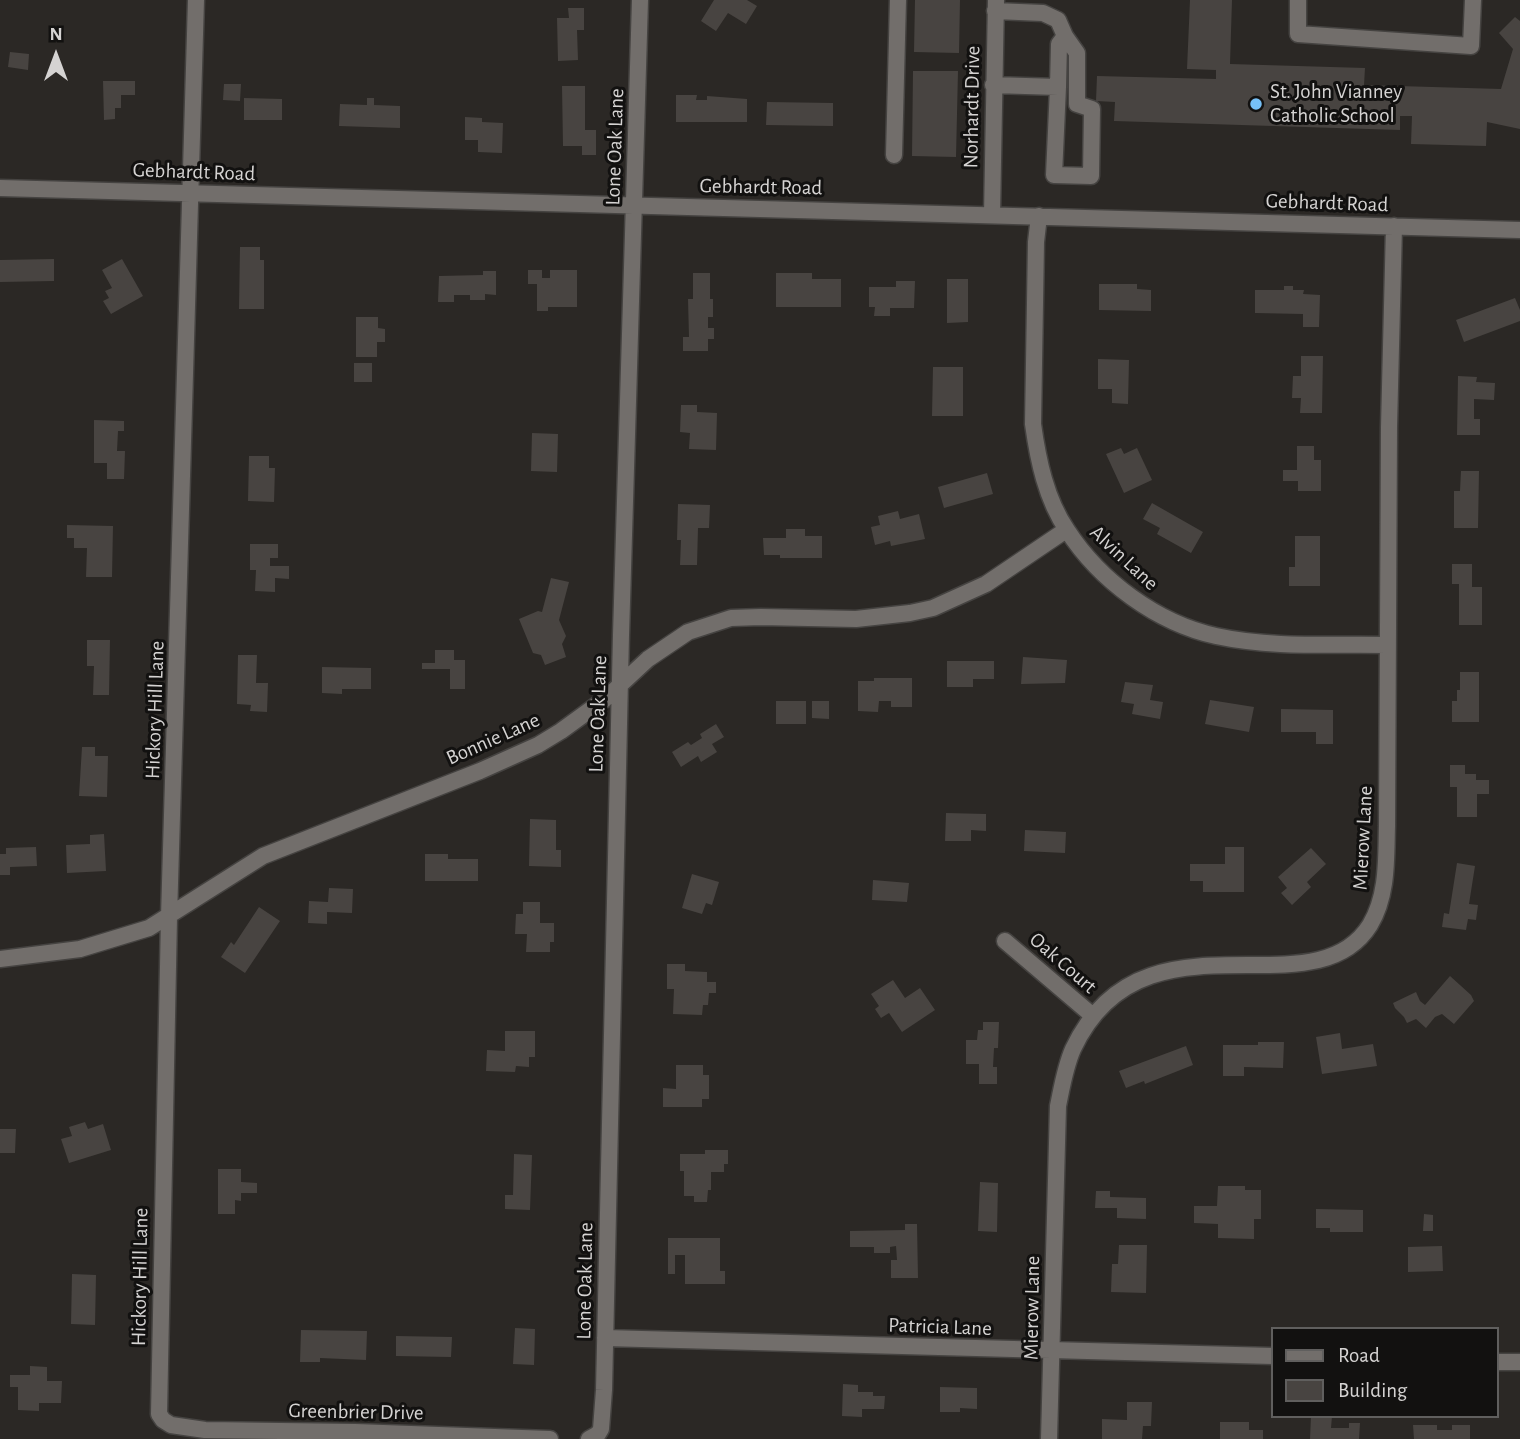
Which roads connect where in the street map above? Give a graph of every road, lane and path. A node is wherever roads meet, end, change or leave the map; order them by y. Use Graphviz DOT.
graph roads {
  1 [pos="196,0"];
  2 [pos="639,0"];
  3 [pos="898,0"];
  4 [pos="1298,0"];
  5 [pos="1474,0"];
  6 [pos="995,6"];
  7 [pos="1065,36"];
  8 [pos="993,85"];
  9 [pos="1058,87"];
  10 [pos="894,155"];
  11 [pos="0,188"];
  12 [pos="189,193"];
  13 [pos="635,205"];
  14 [pos="992,215"];
  15 [pos="1039,216"];
  16 [pos="1394,226"];
  17 [pos="1520,230"];
  18 [pos="1066,530"];
  19 [pos="1387,645"];
  20 [pos="620,684"];
  21 [pos="169,917"];
  22 [pos="1005,941"];
  23 [pos="0,960"];
  24 [pos="1093,1016"];
  25 [pos="606,1338"];
  26 [pos="1053,1352"];
  27 [pos="1272,1356"];
  28 [pos="1499,1362"];
  29 [pos="1520,1362"];
  30 [pos="163,1420"];
  31 [pos="595,1434"];
  32 [pos="550,1439"];
  33 [pos="1049,1439"];
  1 -- 12 [label="street, Hickory Hill Lane"];
  2 -- 13 [label="street, Lone Oak Lane"];
  3 -- 10 [label="street"];
  4 -- 5 [label="street"];
  6 -- 7 [label="street"];
  6 -- 8 [label="street, Norhardt Drive"];
  7 -- 9 [label="street"];
  7 -- 9 [label="street"];
  8 -- 9 [label="street"];
  8 -- 14 [label="street, Norhardt Drive"];
  11 -- 12 [label="street, Gebhardt Road"];
  12 -- 13 [label="street, Gebhardt Road"];
  12 -- 21 [label="street, Hickory Hill Lane"];
  13 -- 14 [label="street, Gebhardt Road"];
  13 -- 20 [label="street, Lone Oak Lane"];
  14 -- 15 [label="street, Gebhardt Road"];
  15 -- 16 [label="street, Gebhardt Road"];
  15 -- 18 [label="street, Alvin Lane"];
  16 -- 17 [label="street, Gebhardt Road"];
  16 -- 19 [label="street, Mierow Lane"];
  18 -- 19 [label="street, Alvin Lane"];
  18 -- 20 [label="street, Bonnie Lane"];
  19 -- 24 [label="street, Mierow Lane"];
  20 -- 21 [label="street, Bonnie Lane"];
  20 -- 25 [label="street, Lone Oak Lane"];
  21 -- 23 [label="street, Bonnie Lane"];
  21 -- 30 [label="street, Hickory Hill Lane"];
  22 -- 24 [label="street, Oak Court"];
  24 -- 26 [label="street, Mierow Lane"];
  25 -- 26 [label="street, Patricia Lane"];
  25 -- 31 [label="street, Lone Oak Lane"];
  26 -- 27 [label="street, Patricia Lane"];
  26 -- 33 [label="street, Mierow Lane"];
  28 -- 29 [label="street"];
  30 -- 32 [label="street, Greenbrier Drive"];
}
